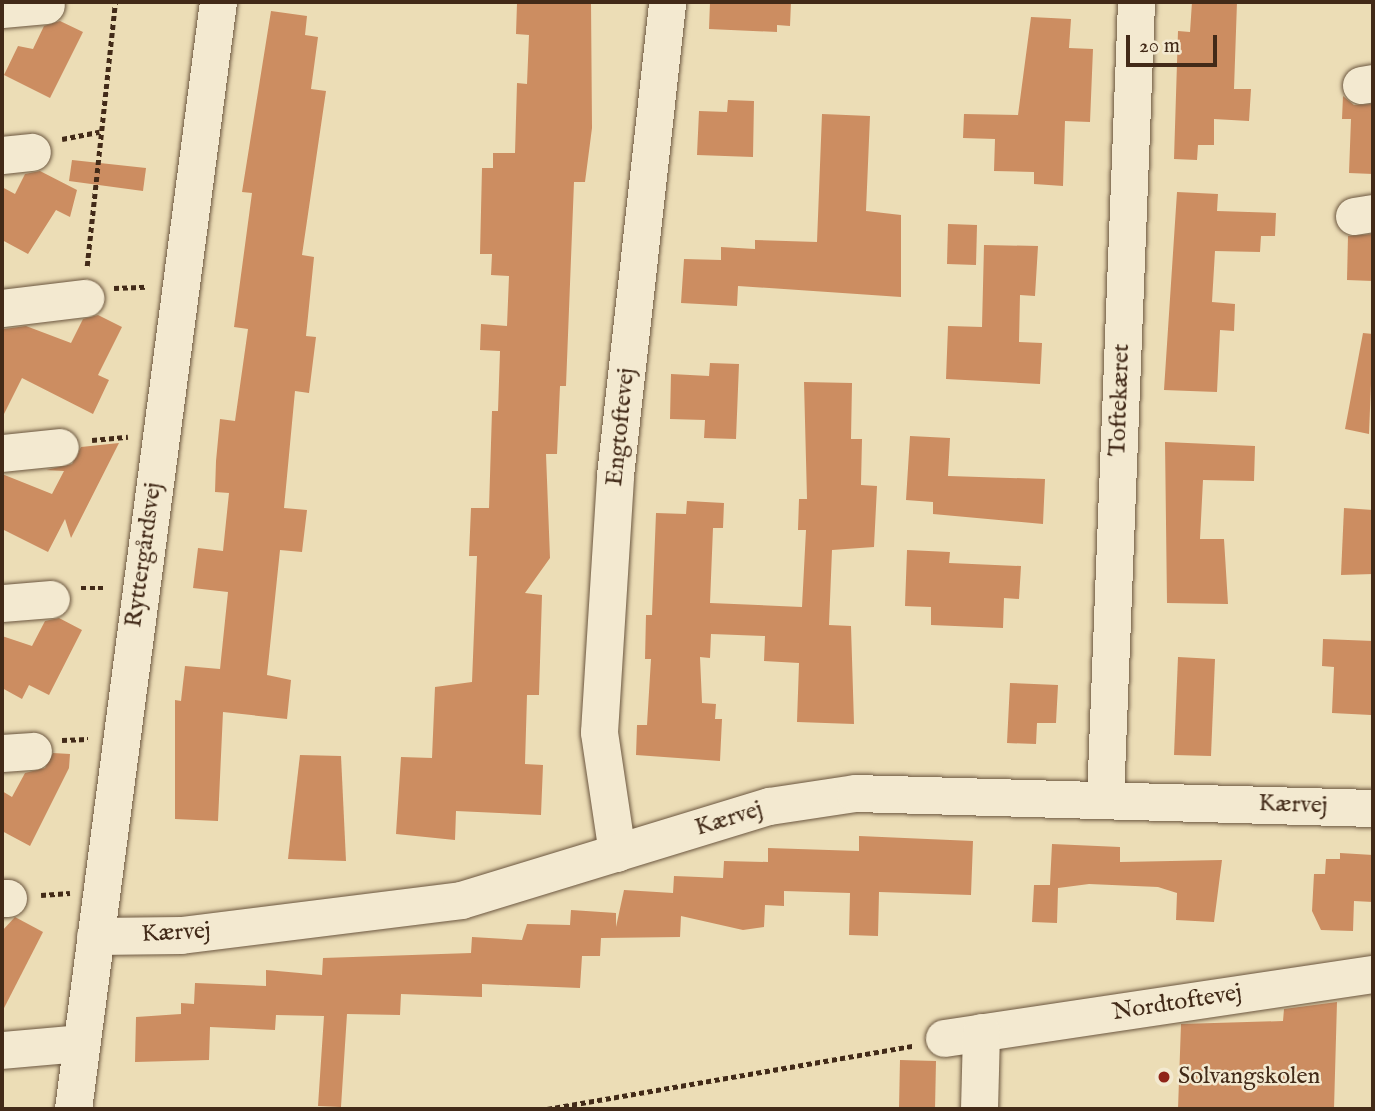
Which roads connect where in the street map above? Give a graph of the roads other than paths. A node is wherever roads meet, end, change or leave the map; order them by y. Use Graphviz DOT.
graph roads {
  1 [pos="218,2"];
  2 [pos="667,2"];
  3 [pos="1136,2"];
  4 [pos="46,5"];
  5 [pos="2,9"];
  6 [pos="85,298"];
  7 [pos="2,308"];
  8 [pos="60,447"];
  9 [pos="2,453"];
  10 [pos="51,599"];
  11 [pos="2,603"];
  12 [pos="1105,799"];
  13 [pos="1373,808"];
  14 [pos="617,853"];
  15 [pos="95,936"];
  16 [pos="1373,974"];
  17 [pos="981,1032"];
  18 [pos="944,1038"];
  19 [pos="81,1044"];
  20 [pos="2,1050"];
  21 [pos="73,1109"];
  22 [pos="979,1109"];
  1 -- 15 [label="street, Ryttergårdsvej"];
  2 -- 14 [label="street, Engtoftevej"];
  3 -- 12 [label="street, Toftekæret"];
  4 -- 5 [label="street"];
  6 -- 7 [label="street"];
  8 -- 9 [label="street"];
  10 -- 11 [label="street"];
  12 -- 13 [label="street, Kærvej"];
  12 -- 14 [label="street, Kærvej"];
  14 -- 15 [label="street, Kærvej"];
  15 -- 19 [label="street, Ryttergårdsvej"];
  16 -- 17 [label="street, Nordtoftevej"];
  17 -- 18 [label="street, Nordtoftevej"];
  17 -- 22 [label="street"];
  19 -- 20 [label="street"];
  19 -- 21 [label="street, Ryttergårdsvej"];
}
